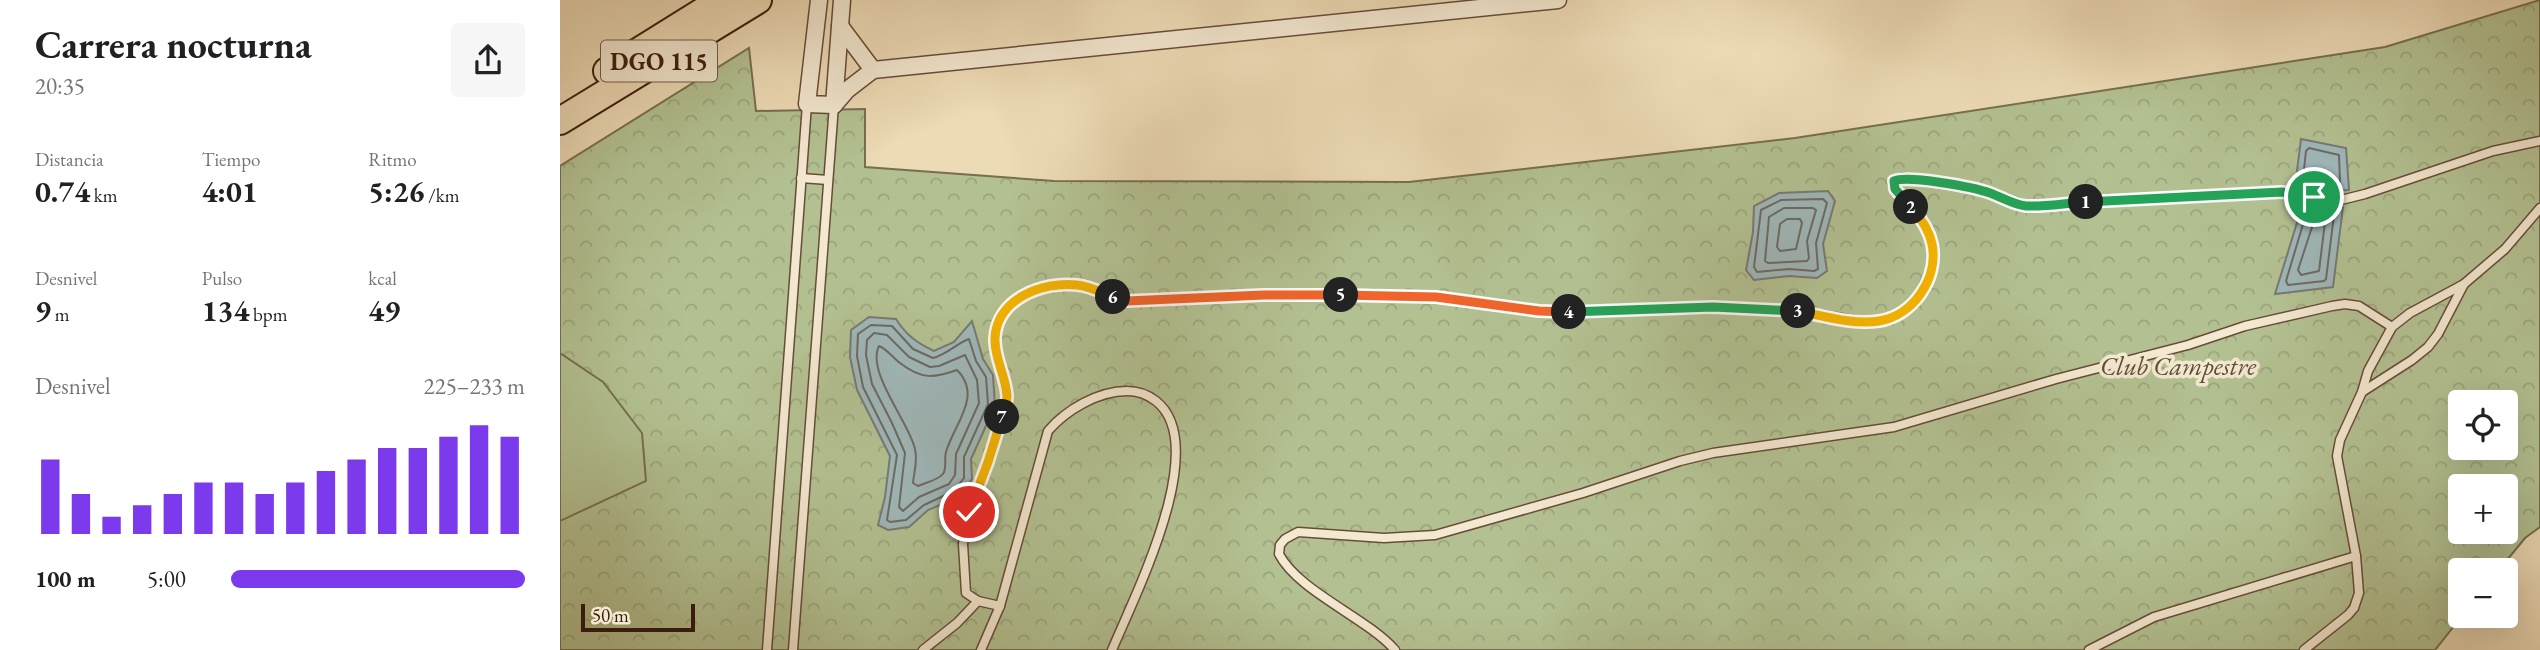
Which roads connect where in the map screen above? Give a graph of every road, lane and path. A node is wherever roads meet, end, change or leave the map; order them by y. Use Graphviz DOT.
graph roads {
  1 [pos="721,0"];
  2 [pos="758,0"];
  3 [pos="819,0"];
  4 [pos="842,0"];
  5 [pos="1558,0"];
  6 [pos="839,26"];
  7 [pos="873,70"];
  8 [pos="560,101"];
  9 [pos="807,104"];
  10 [pos="834,104"];
  11 [pos="560,121"];
  12 [pos="2540,141"];
  13 [pos="801,178"];
  14 [pos="828,180"];
  15 [pos="2540,208"];
  16 [pos="2464,284"];
  17 [pos="2392,327"];
  18 [pos="2362,392"];
  19 [pos="2356,556"];
  20 [pos="978,601"];
  21 [pos="1000,606"];
  22 [pos="767,650"];
  23 [pos="793,650"];
  24 [pos="923,650"];
  25 [pos="981,650"];
  26 [pos="1112,650"];
  27 [pos="1395,650"];
  28 [pos="2089,650"];
  29 [pos="2304,650"];
  1 -- 8 [label="main road, DGO 115"];
  2 -- 11 [label="main road, DGO 115"];
  3 -- 9 [label="street"];
  4 -- 6 [label="street"];
  5 -- 7 [label="street"];
  6 -- 7 [label="street"];
  6 -- 10 [label="street"];
  7 -- 10 [label="street"];
  9 -- 10 [label="street"];
  9 -- 13 [label="lane"];
  10 -- 14 [label="lane"];
  12 -- 20 [label="lane"];
  13 -- 14 [label="lane"];
  13 -- 22 [label="lane"];
  14 -- 23 [label="lane"];
  15 -- 16 [label="lane"];
  16 -- 17 [label="lane"];
  16 -- 18 [label="lane"];
  17 -- 18 [label="lane"];
  17 -- 27 [label="lane"];
  18 -- 19 [label="lane"];
  19 -- 28 [label="lane"];
  19 -- 29 [label="lane"];
  20 -- 21 [label="lane"];
  20 -- 24 [label="lane"];
  21 -- 25 [label="lane"];
  21 -- 26 [label="lane"];
}
